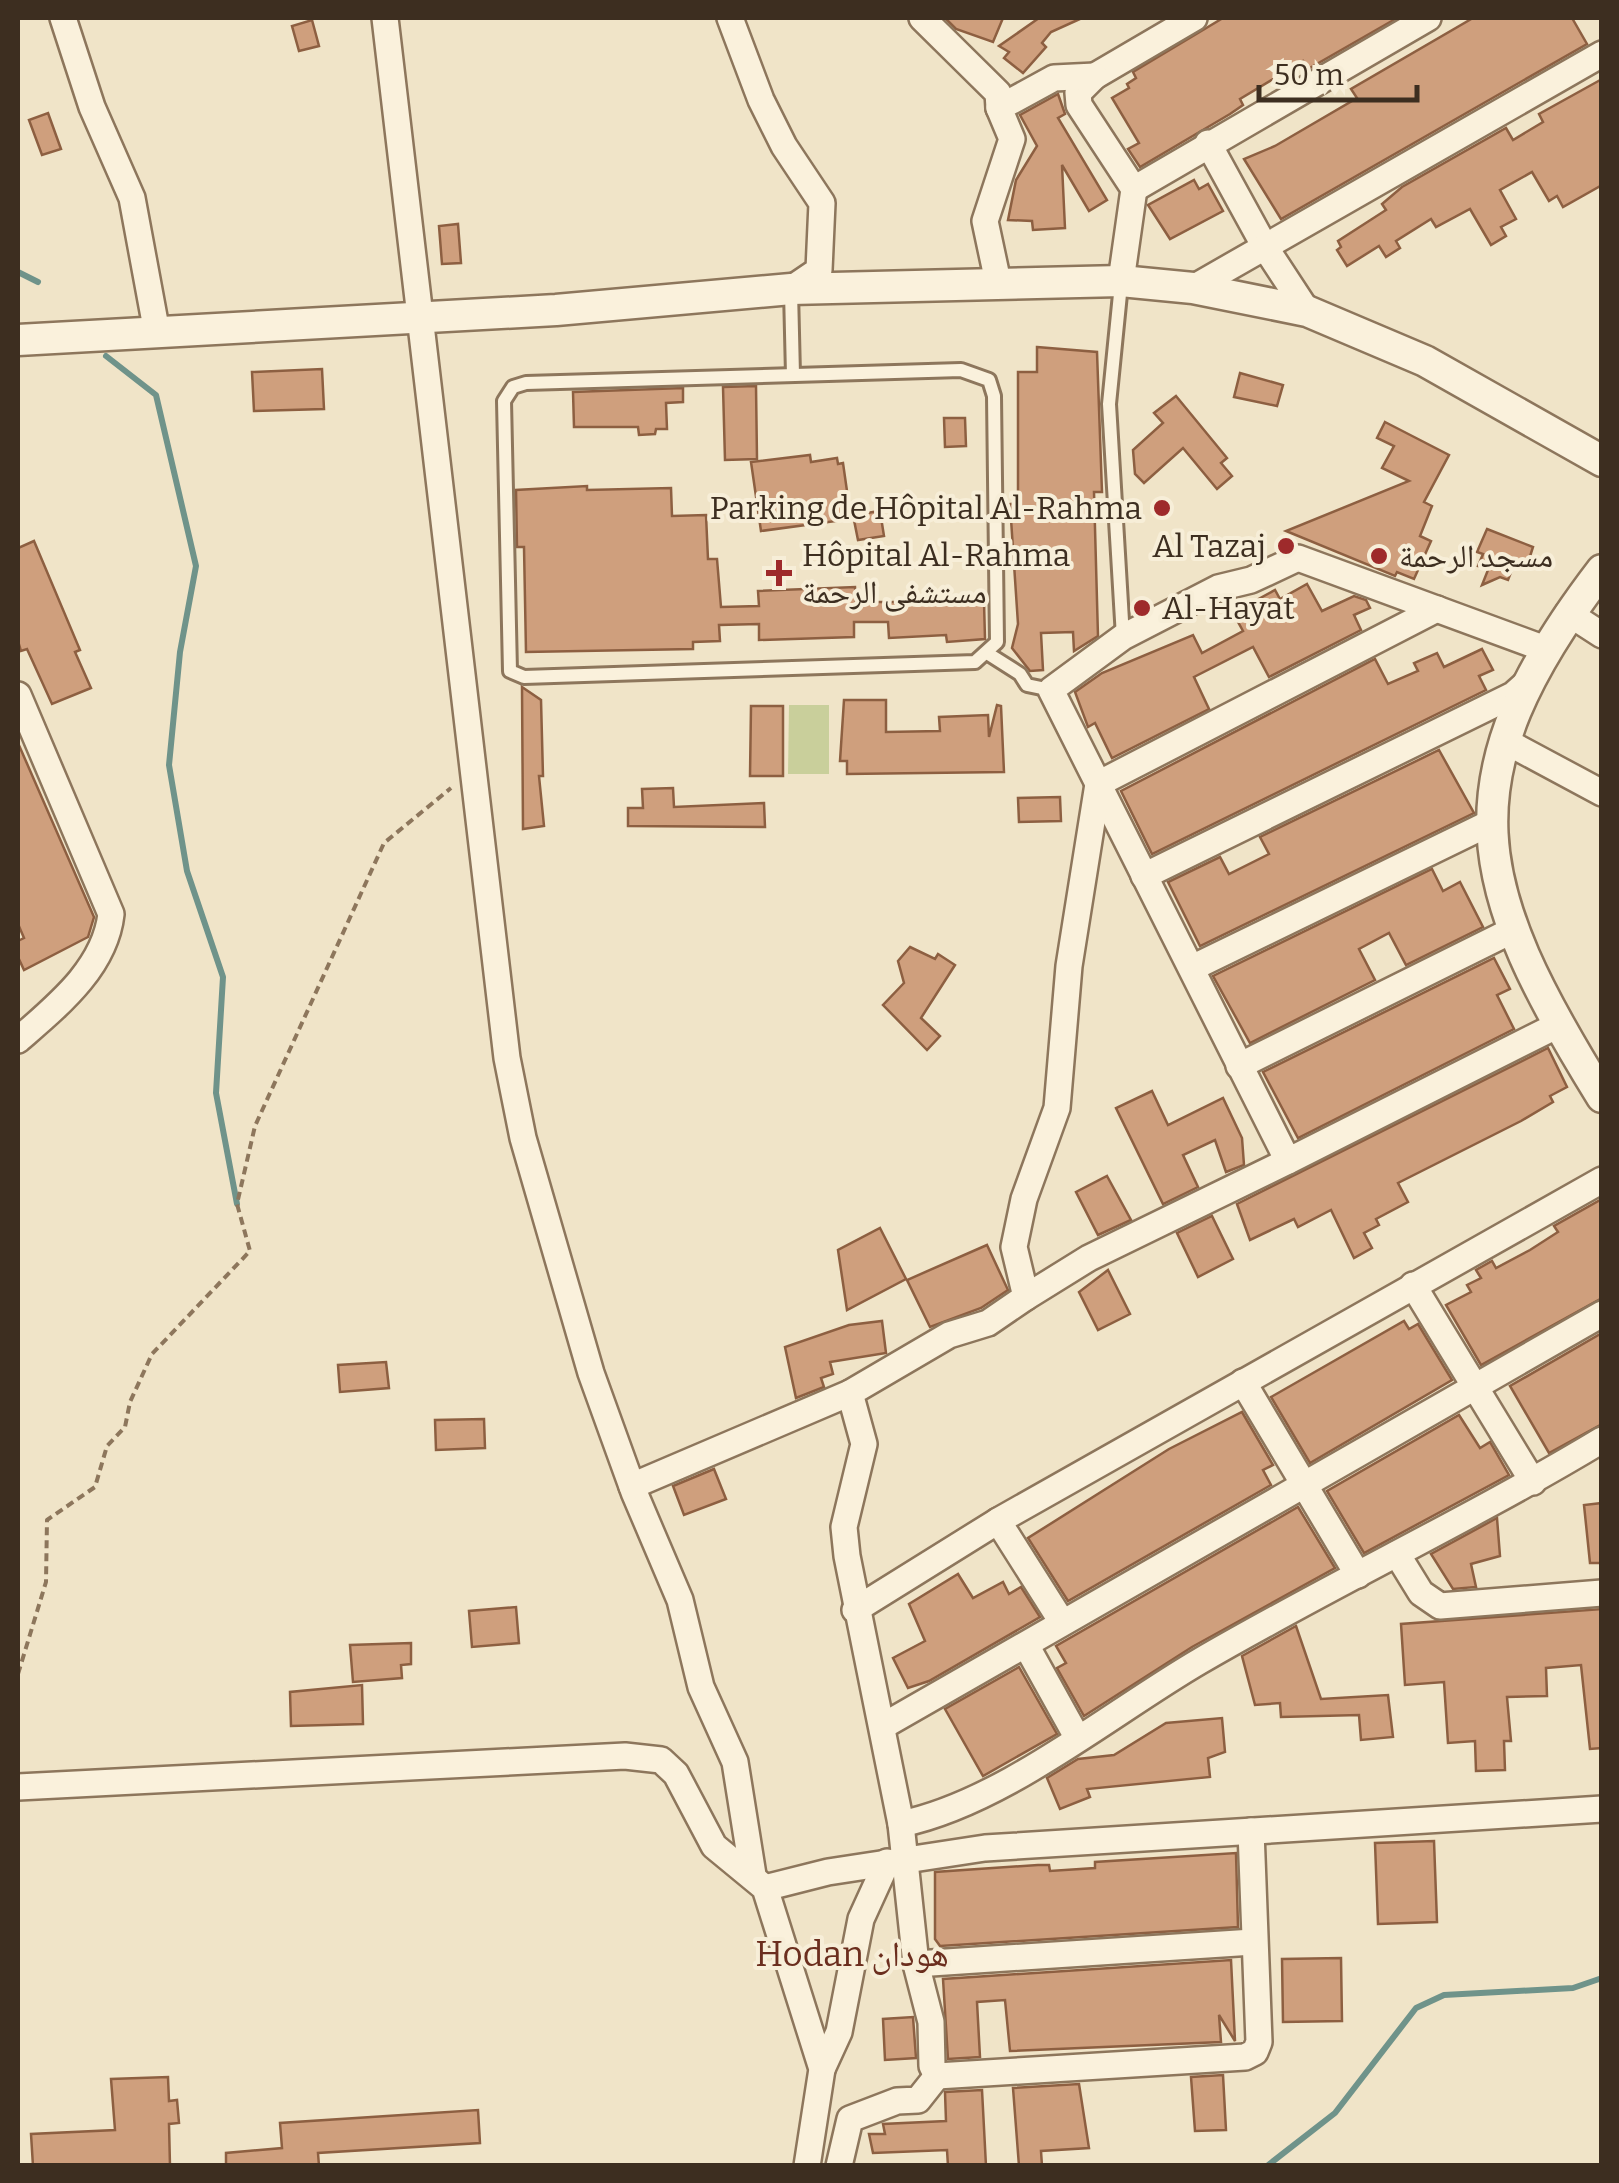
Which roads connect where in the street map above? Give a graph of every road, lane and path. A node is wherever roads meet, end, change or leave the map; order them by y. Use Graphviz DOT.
graph roads {
  1 [pos="63,18"];
  2 [pos="386,18"];
  3 [pos="730,18"];
  4 [pos="922,18"];
  5 [pos="1194,18"];
  6 [pos="1428,18"];
  7 [pos="1602,54"];
  8 [pos="1094,76"];
  9 [pos="999,108"];
  10 [pos="1208,143"];
  11 [pos="1134,189"];
  12 [pos="1265,247"];
  13 [pos="1121,281"];
  14 [pos="998,282"];
  15 [pos="1192,288"];
  16 [pos="791,289"];
  17 [pos="1307,312"];
  18 [pos="422,319"];
  19 [pos="157,333"];
  20 [pos="18,340"];
  21 [pos="794,375"];
  22 [pos="1602,460"];
  23 [pos="1602,570"];
  24 [pos="1437,609"];
  25 [pos="1568,613"];
  26 [pos="1602,635"];
  27 [pos="1123,638"];
  28 [pos="1548,650"];
  29 [pos="987,653"];
  30 [pos="1532,678"];
  31 [pos="1051,690"];
  32 [pos="18,695"];
  33 [pos="1505,740"];
  34 [pos="475,768"];
  35 [pos="1098,784"];
  36 [pos="1602,794"];
  37 [pos="1490,823"];
  38 [pos="1144,876"];
  39 [pos="1511,931"];
  40 [pos="1192,968"];
  41 [pos="1556,1026"];
  42 [pos="18,1037"];
  43 [pos="1239,1066"];
  44 [pos="1602,1098"];
  45 [pos="1288,1161"];
  46 [pos="1602,1180"];
  47 [pos="1413,1285"];
  48 [pos="1026,1296"];
  49 [pos="1602,1314"];
  50 [pos="1243,1382"];
  51 [pos="1474,1388"];
  52 [pos="850,1393"];
  53 [pos="1602,1440"];
  54 [pos="1533,1482"];
  55 [pos="632,1486"];
  56 [pos="1304,1486"];
  57 [pos="998,1521"];
  58 [pos="1397,1554"];
  59 [pos="1358,1576"];
  60 [pos="1602,1593"];
  61 [pos="855,1610"];
  62 [pos="1062,1622"];
  63 [pos="1026,1645"];
  64 [pos="18,1674"];
  65 [pos="882,1726"];
  66 [pos="1077,1737"];
  67 [pos="18,1787"];
  68 [pos="1602,1809"];
  69 [pos="900,1824"];
  70 [pos="1251,1830"];
  71 [pos="896,1860"];
  72 [pos="759,1882"];
  73 [pos="1253,1942"];
  74 [pos="916,1964"];
  75 [pos="822,2069"];
  76 [pos="937,2076"];
  77 [pos="807,2166"];
  78 [pos="838,2166"];
  1 -- 19 [label="street"];
  2 -- 18 [label="street"];
  3 -- 16 [label="street"];
  4 -- 9 [label="street"];
  5 -- 8 [label="street"];
  6 -- 10 [label="street"];
  7 -- 12 [label="street"];
  8 -- 9 [label="street"];
  8 -- 11 [label="street"];
  9 -- 14 [label="street"];
  10 -- 11 [label="street"];
  10 -- 12 [label="street"];
  11 -- 13 [label="street"];
  12 -- 15 [label="street"];
  12 -- 17 [label="street"];
  13 -- 14 [label="street"];
  13 -- 15 [label="street"];
  13 -- 27 [label="lane"];
  14 -- 16 [label="street"];
  15 -- 17 [label="street"];
  16 -- 18 [label="street"];
  16 -- 21 [label="lane"];
  17 -- 22 [label="street"];
  18 -- 19 [label="street"];
  18 -- 34 [label="street"];
  19 -- 20 [label="street"];
  21 -- 29 [label="lane"];
  21 -- 29 [label="lane"];
  23 -- 25 [label="street"];
  24 -- 27 [label="street"];
  24 -- 28 [label="street"];
  24 -- 35 [label="street"];
  25 -- 26 [label="street"];
  25 -- 28 [label="street"];
  27 -- 31 [label="street"];
  28 -- 30 [label="street"];
  29 -- 31 [label="lane"];
  30 -- 33 [label="street"];
  30 -- 38 [label="street"];
  31 -- 35 [label="street"];
  32 -- 42 [label="street"];
  33 -- 36 [label="street"];
  33 -- 37 [label="street"];
  34 -- 55 [label="street"];
  34 -- 64 [label="path"];
  35 -- 38 [label="street"];
  35 -- 48 [label="street"];
  37 -- 39 [label="street"];
  37 -- 40 [label="street"];
  38 -- 40 [label="street"];
  39 -- 41 [label="street"];
  39 -- 43 [label="street"];
  40 -- 43 [label="street"];
  41 -- 44 [label="street"];
  41 -- 45 [label="street"];
  43 -- 45 [label="street"];
  45 -- 48 [label="street"];
  46 -- 47 [label="street"];
  47 -- 50 [label="street"];
  47 -- 51 [label="street"];
  48 -- 52 [label="street"];
  49 -- 51 [label="street"];
  50 -- 56 [label="street"];
  50 -- 57 [label="street"];
  51 -- 54 [label="street"];
  51 -- 56 [label="street"];
  52 -- 55 [label="street"];
  52 -- 61 [label="street"];
  53 -- 54 [label="street"];
  54 -- 58 [label="street"];
  55 -- 72 [label="street"];
  56 -- 59 [label="street"];
  56 -- 62 [label="street"];
  57 -- 61 [label="street"];
  57 -- 62 [label="street"];
  58 -- 59 [label="street"];
  58 -- 60 [label="street"];
  59 -- 66 [label="street"];
  61 -- 65 [label="street"];
  62 -- 63 [label="street"];
  63 -- 65 [label="street"];
  63 -- 66 [label="street"];
  65 -- 69 [label="street"];
  66 -- 69 [label="street"];
  67 -- 72 [label="street"];
  68 -- 70 [label="street"];
  69 -- 71 [label="street"];
  70 -- 71 [label="street"];
  70 -- 73 [label="street"];
  71 -- 72 [label="street"];
  71 -- 74 [label="street"];
  71 -- 75 [label="street"];
  72 -- 75 [label="street"];
  73 -- 74 [label="street"];
  73 -- 76 [label="street"];
  74 -- 76 [label="street"];
  75 -- 77 [label="street"];
  76 -- 78 [label="street"];
}
